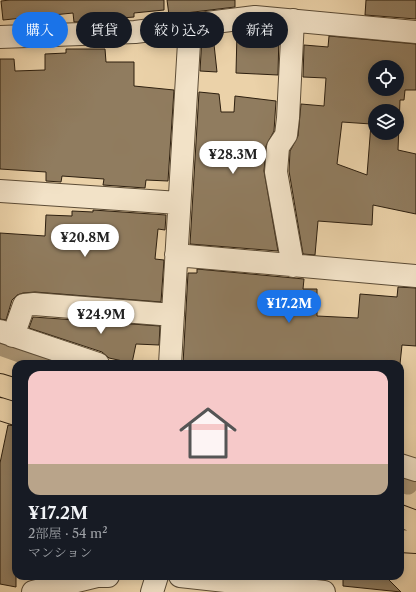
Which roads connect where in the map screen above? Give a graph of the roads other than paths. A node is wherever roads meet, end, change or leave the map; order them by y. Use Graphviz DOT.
graph roads {
  1 [pos="255,8"];
  2 [pos="224,17"];
  3 [pos="293,20"];
  4 [pos="140,31"];
  5 [pos="416,32"];
  6 [pos="0,36"];
  7 [pos="189,48"];
  8 [pos="0,191"];
  9 [pos="179,203"];
  10 [pos="176,255"];
  11 [pos="292,266"];
  12 [pos="416,276"];
  13 [pos="173,315"];
  14 [pos="7,334"];
  15 [pos="86,360"];
  16 [pos="170,360"];
  17 [pos="9,388"];
  18 [pos="5,414"];
  19 [pos="404,466"];
  20 [pos="416,470"];
  21 [pos="404,518"];
  22 [pos="416,522"];
  23 [pos="404,541"];
  24 [pos="416,542"];
  25 [pos="81,580"];
  26 [pos="156,580"];
  27 [pos="223,580"];
  28 [pos="276,585"];
  29 [pos="33,592"];
  30 [pos="152,592"];
  31 [pos="324,592"];
  1 -- 2 [label="street"];
  1 -- 3 [label="street"];
  3 -- 5 [label="street"];
  3 -- 11 [label="street"];
  4 -- 6 [label="street"];
  7 -- 9 [label="street"];
  8 -- 9 [label="street"];
  9 -- 10 [label="street"];
  10 -- 11 [label="street"];
  10 -- 13 [label="street"];
  11 -- 12 [label="street"];
  13 -- 14 [label="street"];
  13 -- 16 [label="street"];
  14 -- 15 [label="street"];
  17 -- 18 [label="street"];
  19 -- 20 [label="street"];
  21 -- 22 [label="main road"];
  23 -- 24 [label="main road"];
  25 -- 29 [label="street"];
  26 -- 30 [label="street"];
  27 -- 28 [label="street"];
  28 -- 31 [label="street"];
}
